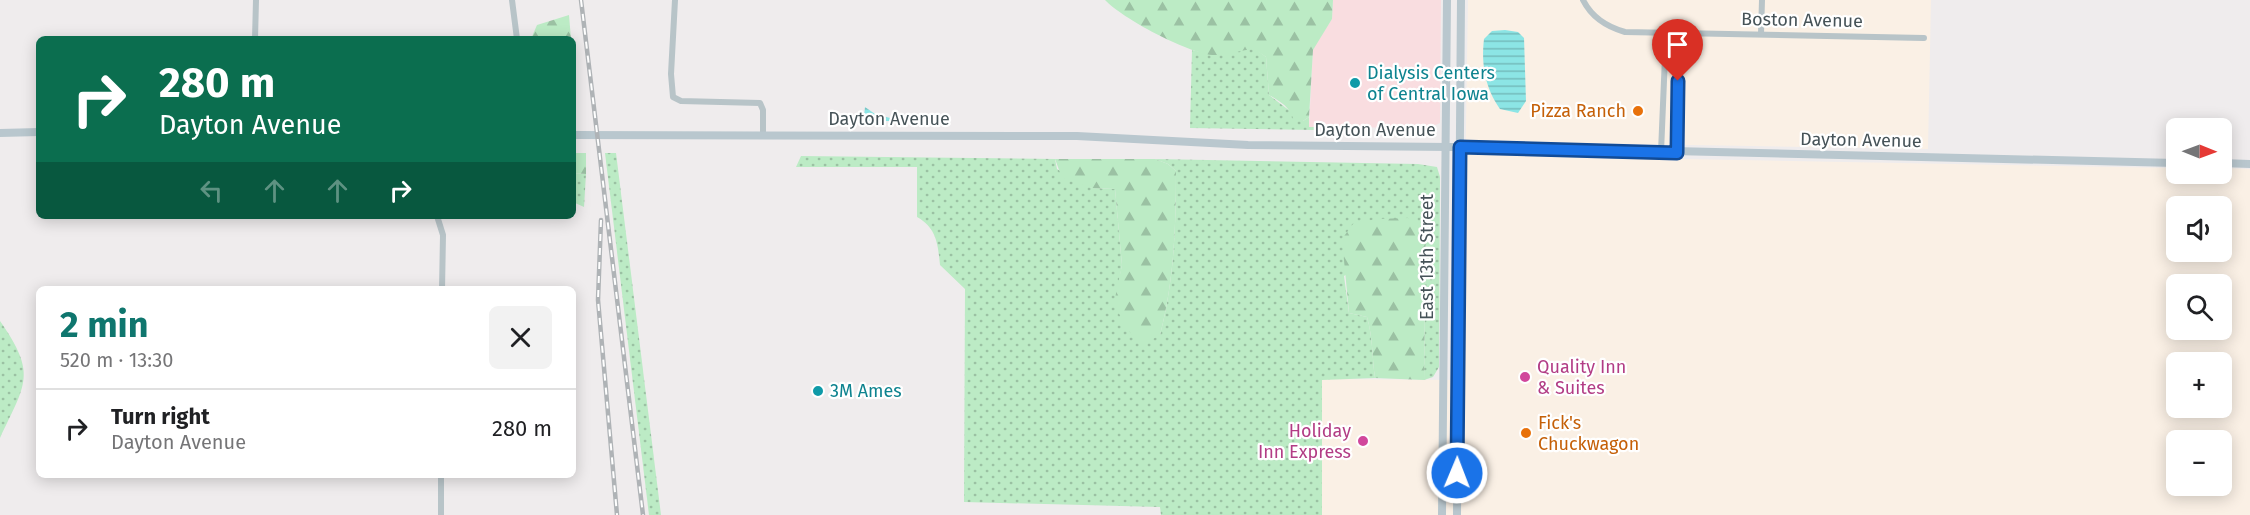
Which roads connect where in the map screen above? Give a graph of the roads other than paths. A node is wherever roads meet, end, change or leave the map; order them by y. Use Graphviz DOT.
graph roads {
  1 [pos="256,0"];
  2 [pos="512,0"];
  3 [pos="675,0"];
  4 [pos="1447,0"];
  5 [pos="1461,0"];
  6 [pos="1583,0"];
  7 [pos="1762,0"];
  8 [pos="1666,33"];
  9 [pos="1678,33"];
  10 [pos="1761,34"];
  11 [pos="255,36"];
  12 [pos="517,36"];
  13 [pos="1924,38"];
  14 [pos="36,132"];
  15 [pos="0,133"];
  16 [pos="576,135"];
  17 [pos="763,135"];
  18 [pos="1445,147"];
  19 [pos="1460,147"];
  20 [pos="1661,152"];
  21 [pos="1677,153"];
  22 [pos="2166,163"];
  23 [pos="2232,164"];
  24 [pos="2250,164"];
  25 [pos="438,219"];
  26 [pos="442,286"];
  27 [pos="441,478"];
  28 [pos="441,515"];
  29 [pos="1442,515"];
  30 [pos="1457,515"];
  1 -- 11 [label="street"];
  2 -- 12 [label="street"];
  3 -- 17 [label="street"];
  4 -- 18 [label="main road, East 13th Street"];
  5 -- 19 [label="main road, East 13th Street"];
  6 -- 8 [label="street, Boston Avenue"];
  7 -- 10 [label="street"];
  8 -- 9 [label="street, Boston Avenue"];
  8 -- 20 [label="street"];
  9 -- 10 [label="street, Boston Avenue"];
  9 -- 21 [label="street"];
  10 -- 13 [label="street, Boston Avenue"];
  14 -- 15 [label="main road"];
  16 -- 17 [label="main road, Dayton Avenue"];
  17 -- 18 [label="main road, Dayton Avenue"];
  18 -- 19 [label="main road, Dayton Avenue"];
  18 -- 29 [label="main road, East 13th Street"];
  19 -- 20 [label="main road, Dayton Avenue"];
  19 -- 30 [label="main road, East 13th Street"];
  20 -- 21 [label="main road, Dayton Avenue"];
  21 -- 22 [label="main road, Dayton Avenue"];
  23 -- 24 [label="main road"];
  25 -- 26 [label="street"];
  27 -- 28 [label="street"];
}
